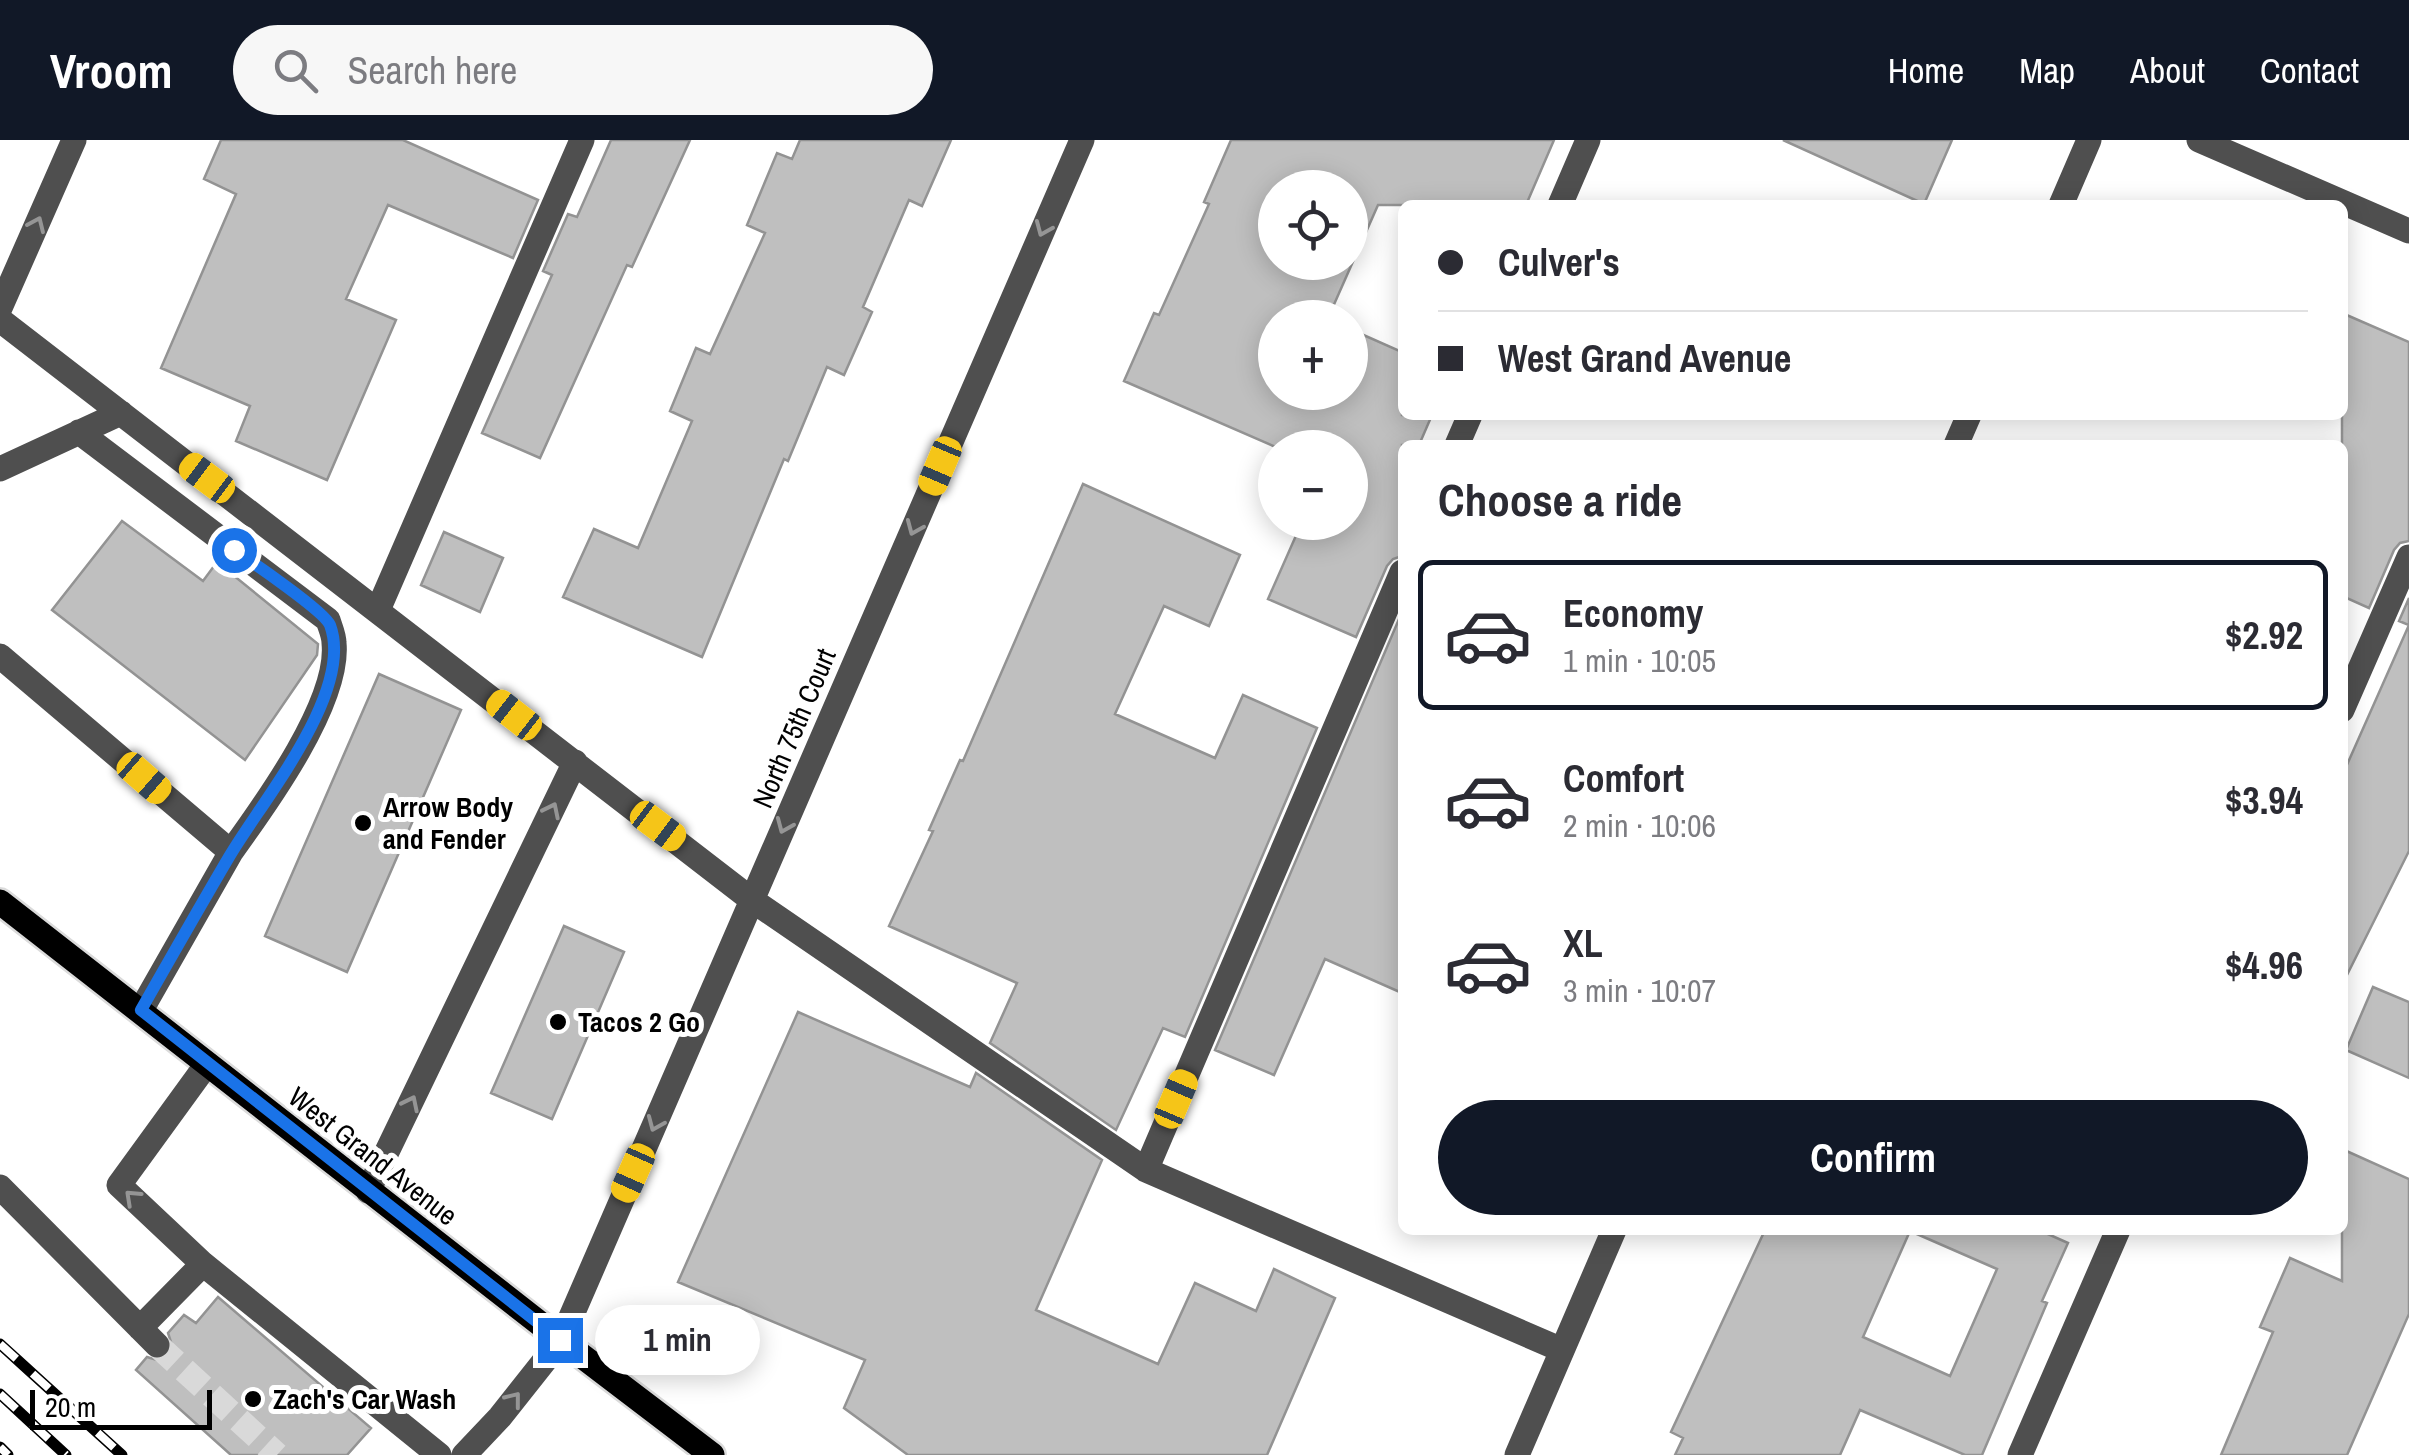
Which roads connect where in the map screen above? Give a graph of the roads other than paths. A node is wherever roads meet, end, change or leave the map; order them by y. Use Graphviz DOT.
graph roads {
  1 [pos="74,140"];
  2 [pos="582,140"];
  3 [pos="1082,140"];
  4 [pos="1588,140"];
  5 [pos="2089,140"];
  6 [pos="2199,140"];
  7 [pos="1562,200"];
  8 [pos="2063,200"];
  9 [pos="2337,200"];
  10 [pos="2348,205"];
  11 [pos="2409,231"];
  12 [pos="0,308"];
  13 [pos="0,320"];
  14 [pos="121,413"];
  15 [pos="79,432"];
  16 [pos="0,469"];
  17 [pos="2409,556"];
  18 [pos="1398,581"];
  19 [pos="378,610"];
  20 [pos="0,656"];
  21 [pos="2348,696"];
  22 [pos="575,762"];
  23 [pos="231,852"];
  24 [pos="752,900"];
  25 [pos="0,902"];
  26 [pos="141,1010"];
  27 [pos="206,1064"];
  28 [pos="1146,1170"];
  29 [pos="0,1188"];
  30 [pos="368,1190"];
  31 [pos="1612,1235"];
  32 [pos="2116,1235"];
  33 [pos="203,1264"];
  34 [pos="560,1340"];
  35 [pos="1562,1350"];
  36 [pos="439,1455"];
  37 [pos="464,1455"];
  38 [pos="712,1455"];
  39 [pos="1517,1455"];
  40 [pos="2020,1455"];
  12 -- 1 [label="street, one-way"];
  2 -- 19 [label="street"];
  3 -- 24 [label="street, North 75th Court, one-way"];
  4 -- 7 [label="street"];
  5 -- 8 [label="street"];
  6 -- 9 [label="street"];
  10 -- 11 [label="street"];
  13 -- 14 [label="street"];
  14 -- 15 [label="street"];
  14 -- 19 [label="street"];
  15 -- 16 [label="street"];
  15 -- 23 [label="street"];
  17 -- 21 [label="street"];
  18 -- 28 [label="street"];
  19 -- 22 [label="street"];
  20 -- 23 [label="street"];
  22 -- 24 [label="street"];
  30 -- 22 [label="street, one-way"];
  23 -- 26 [label="street"];
  24 -- 28 [label="street"];
  24 -- 34 [label="street, North 75th Court, one-way"];
  25 -- 26 [label="main road, West Grand Avenue"];
  26 -- 27 [label="main road, West Grand Avenue"];
  27 -- 30 [label="main road, West Grand Avenue"];
  33 -- 27 [label="street, one-way"];
  28 -- 35 [label="street"];
  29 -- 33 [label="street"];
  30 -- 34 [label="main road, West Grand Avenue"];
  31 -- 35 [label="street"];
  32 -- 40 [label="street"];
  33 -- 36 [label="street"];
  37 -- 34 [label="street, North 75th Court, one-way"];
  34 -- 38 [label="main road, West Grand Avenue"];
  35 -- 39 [label="street"];
}
